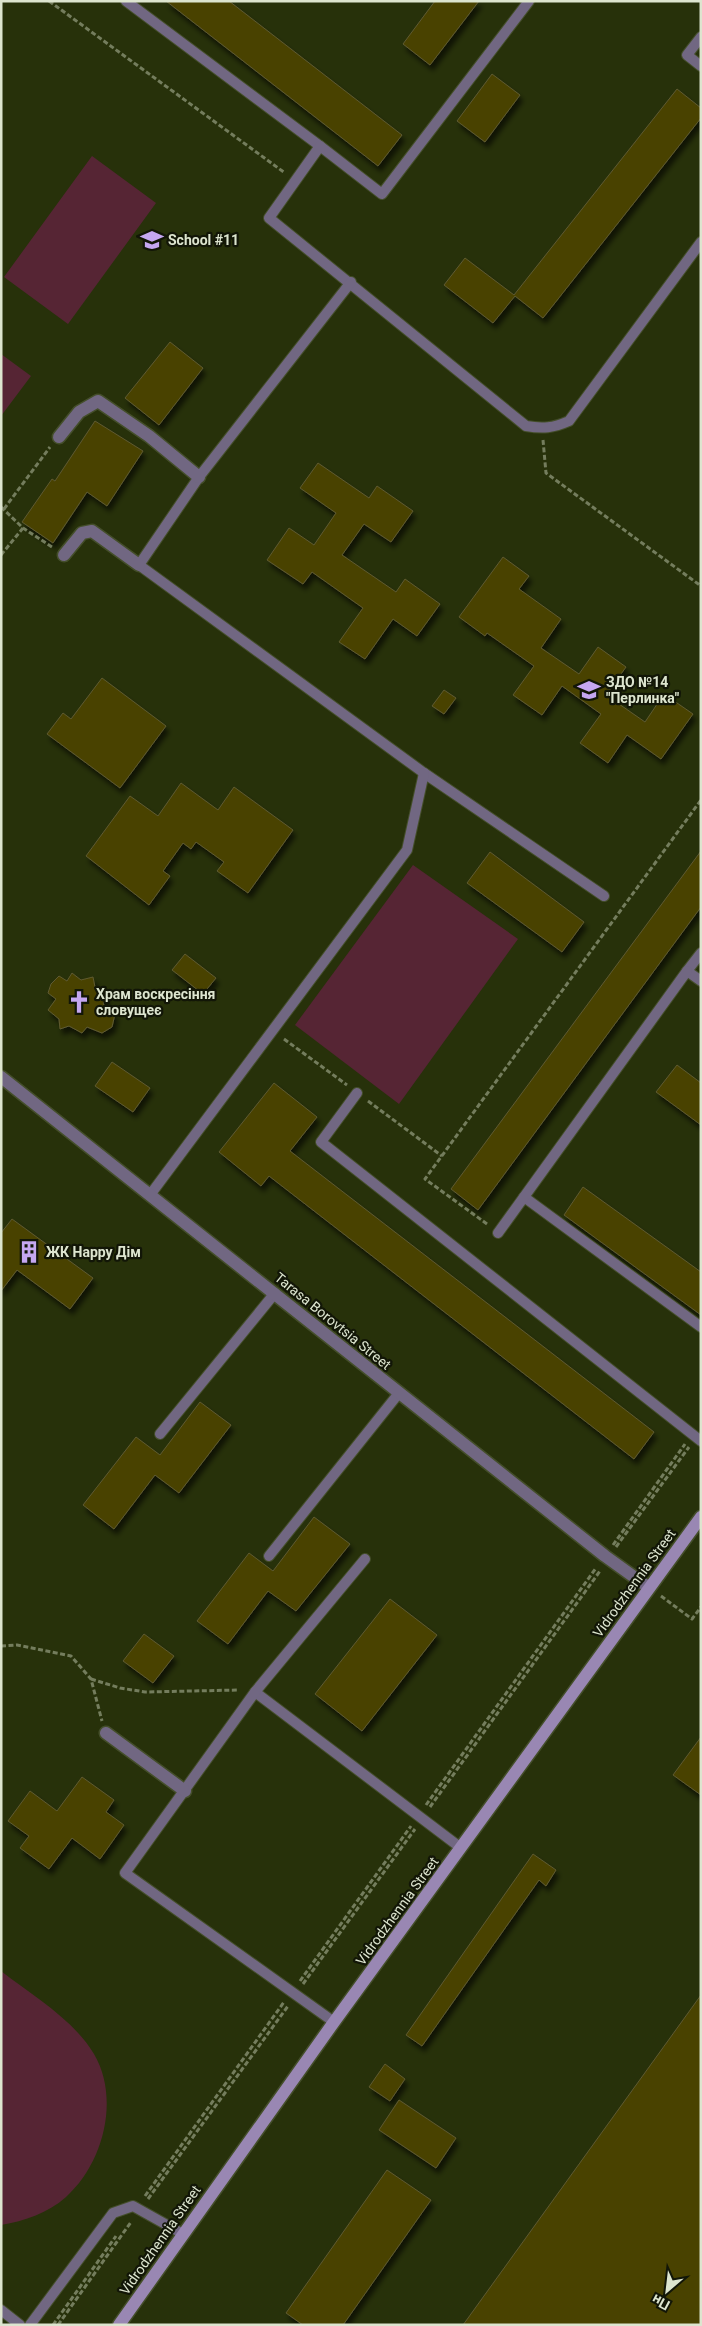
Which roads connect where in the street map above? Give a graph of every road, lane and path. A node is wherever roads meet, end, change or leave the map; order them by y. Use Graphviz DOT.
graph roads {
  1 [pos="49,1"];
  2 [pos="126,1"];
  3 [pos="529,1"];
  4 [pos="701,37"];
  5 [pos="701,66"];
  6 [pos="320,146"];
  7 [pos="296,181"];
  8 [pos="701,242"];
  9 [pos="350,282"];
  10 [pos="542,429"];
  11 [pos="59,437"];
  12 [pos="199,476"];
  13 [pos="2,508"];
  14 [pos="23,528"];
  15 [pos="1,555"];
  16 [pos="64,556"];
  17 [pos="139,565"];
  18 [pos="701,586"];
  19 [pos="424,773"];
  20 [pos="701,800"];
  21 [pos="604,896"];
  22 [pos="701,953"];
  23 [pos="687,972"];
  24 [pos="701,981"];
  25 [pos="1,1077"];
  26 [pos="357,1093"];
  27 [pos="150,1194"];
  28 [pos="524,1197"];
  29 [pos="498,1233"];
  30 [pos="275,1293"];
  31 [pos="701,1327"];
  32 [pos="399,1393"];
  33 [pos="160,1434"];
  34 [pos="696,1437"];
  35 [pos="701,1517"];
  36 [pos="269,1556"];
  37 [pos="607,1557"];
  38 [pos="365,1559"];
  39 [pos="648,1587"];
  40 [pos="701,1607"];
  41 [pos="1,1646"];
  42 [pos="91,1679"];
  43 [pos="256,1692"];
  44 [pos="106,1733"];
  45 [pos="185,1791"];
  46 [pos="420,1817"];
  47 [pos="461,1848"];
  48 [pos="294,1993"];
  49 [pos="334,2022"];
  50 [pos="138,2209"];
  51 [pos="183,2234"];
  52 [pos="1,2310"];
  53 [pos="20,2325"];
  54 [pos="30,2325"];
  55 [pos="53,2325"];
  56 [pos="58,2325"];
  57 [pos="119,2325"];
  1 -- 7 [label="path"];
  2 -- 6 [label="lane"];
  3 -- 6 [label="lane"];
  4 -- 5 [label="lane"];
  6 -- 7 [label="lane"];
  7 -- 9 [label="lane"];
  8 -- 10 [label="lane"];
  9 -- 10 [label="lane"];
  9 -- 12 [label="lane"];
  10 -- 18 [label="path"];
  11 -- 12 [label="street"];
  11 -- 13 [label="path"];
  12 -- 17 [label="lane"];
  13 -- 14 [label="path"];
  14 -- 15 [label="path"];
  14 -- 16 [label="path"];
  16 -- 17 [label="street"];
  17 -- 19 [label="lane"];
  19 -- 21 [label="lane"];
  19 -- 27 [label="lane"];
  20 -- 29 [label="path"];
  22 -- 23 [label="lane"];
  23 -- 24 [label="lane"];
  23 -- 28 [label="lane"];
  25 -- 27 [label="street, Tarasa Borovtsia Street"];
  26 -- 34 [label="lane"];
  27 -- 30 [label="street, Tarasa Borovtsia Street"];
  28 -- 29 [label="lane"];
  28 -- 31 [label="lane"];
  30 -- 32 [label="street, Tarasa Borovtsia Street"];
  30 -- 33 [label="lane"];
  32 -- 36 [label="lane"];
  32 -- 37 [label="street, Tarasa Borovtsia Street"];
  34 -- 37 [label="path"];
  35 -- 39 [label="street, Vidrodzhennia Street"];
  37 -- 39 [label="street, Tarasa Borovtsia Street"];
  37 -- 46 [label="path"];
  38 -- 43 [label="lane"];
  39 -- 40 [label="path"];
  39 -- 47 [label="street, Vidrodzhennia Street"];
  41 -- 42 [label="path"];
  42 -- 43 [label="path"];
  42 -- 44 [label="path"];
  43 -- 45 [label="lane"];
  43 -- 46 [label="lane"];
  44 -- 45 [label="street"];
  45 -- 48 [label="lane"];
  46 -- 47 [label="lane"];
  46 -- 48 [label="path"];
  47 -- 49 [label="street, Vidrodzhennia Street"];
  48 -- 49 [label="lane"];
  48 -- 50 [label="path"];
  49 -- 51 [label="street, Vidrodzhennia Street"];
  50 -- 51 [label="lane"];
  50 -- 54 [label="lane"];
  50 -- 55 [label="path"];
  50 -- 56 [label="path"];
  51 -- 57 [label="street, Vidrodzhennia Street"];
  52 -- 53 [label="lane"];
}
